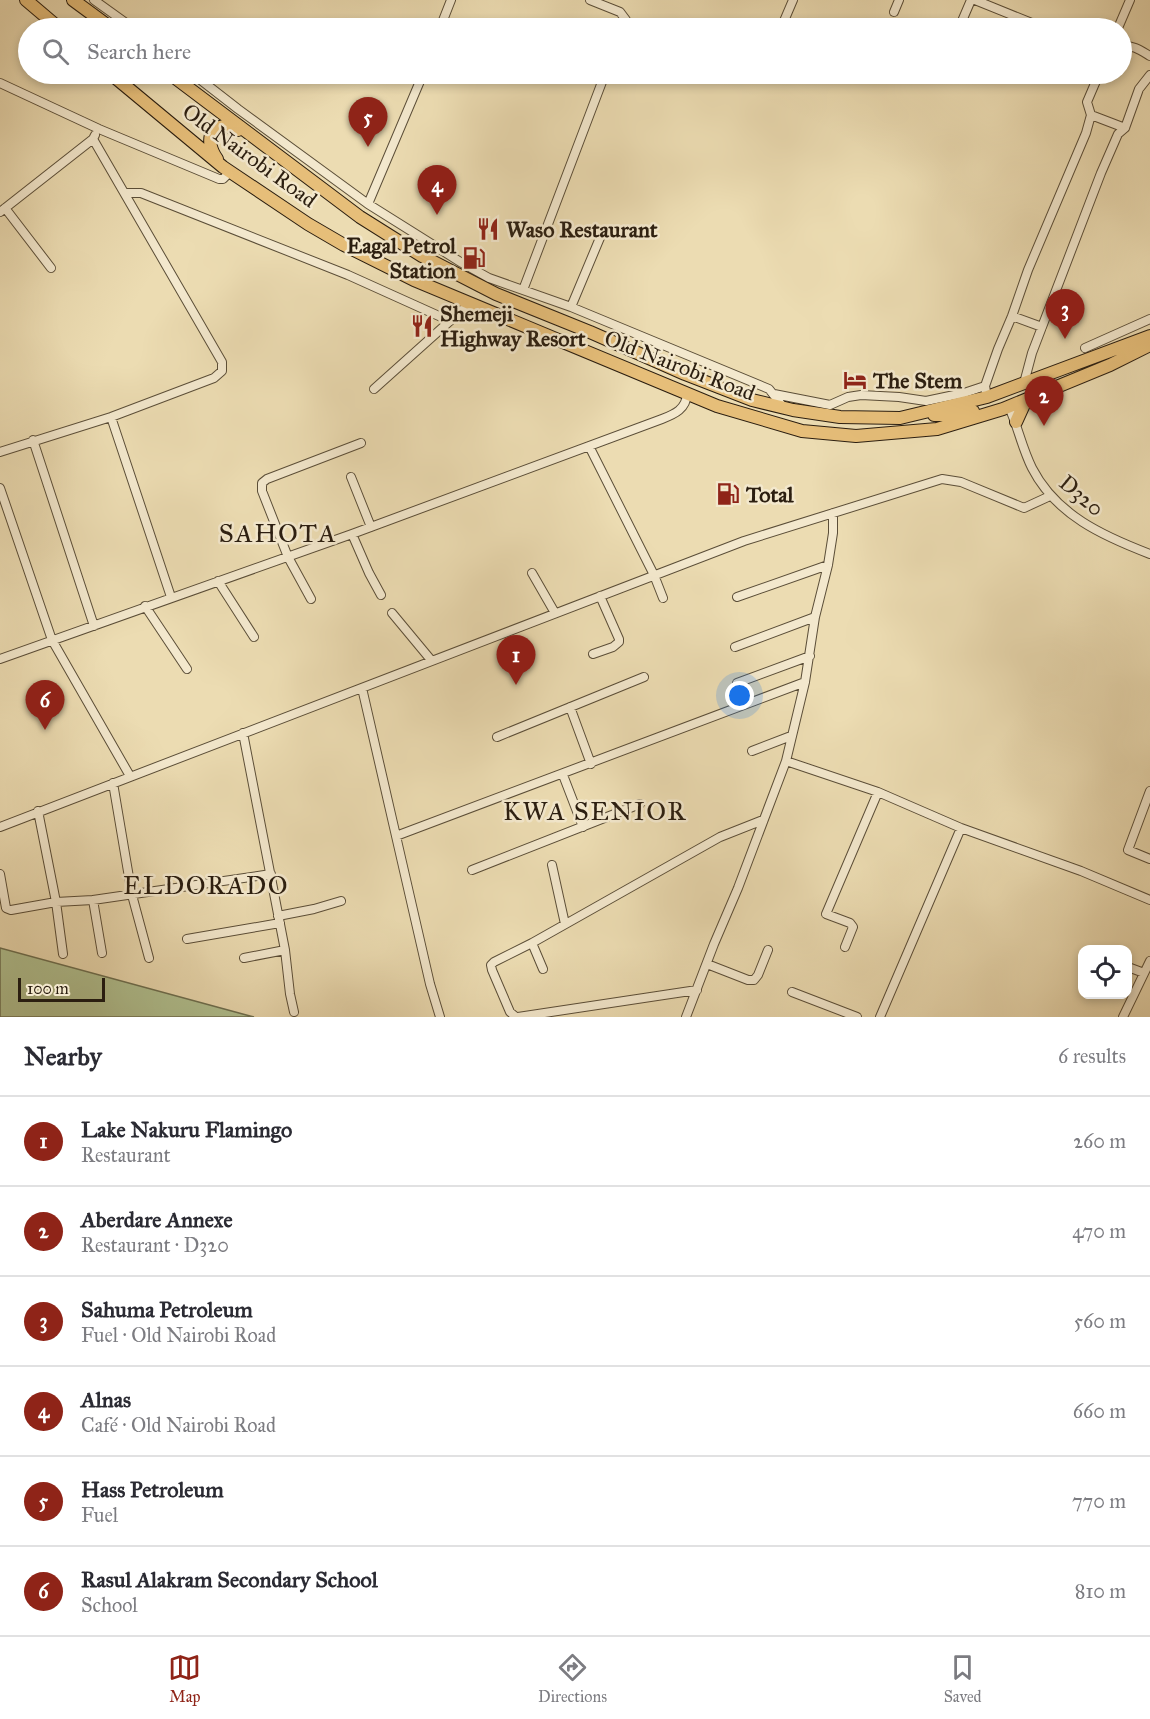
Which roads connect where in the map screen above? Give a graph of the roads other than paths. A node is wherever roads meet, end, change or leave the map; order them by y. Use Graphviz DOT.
graph roads {
  1 [pos="26,0"];
  2 [pos="73,0"];
  3 [pos="94,0"];
  4 [pos="451,0"];
  5 [pos="590,0"];
  6 [pos="793,0"];
  7 [pos="899,0"];
  8 [pos="973,0"];
  9 [pos="1130,0"];
  10 [pos="894,12"];
  11 [pos="47,18"];
  12 [pos="97,18"];
  13 [pos="119,18"];
  14 [pos="444,18"];
  15 [pos="624,18"];
  16 [pos="785,18"];
  17 [pos="964,18"];
  18 [pos="1014,18"];
  19 [pos="1122,18"];
  20 [pos="1132,47"];
  21 [pos="1150,56"];
  22 [pos="1150,75"];
  23 [pos="0,83"];
  24 [pos="123,84"];
  25 [pos="183,84"];
  26 [pos="206,84"];
  27 [pos="419,84"];
  28 [pos="601,84"];
  29 [pos="1095,84"];
  30 [pos="1091,116"];
  31 [pos="1125,128"];
  32 [pos="99,129"];
  33 [pos="249,134"];
  34 [pos="93,138"];
  35 [pos="226,169"];
  36 [pos="315,182"];
  37 [pos="341,184"];
  38 [pos="126,193"];
  39 [pos="368,204"];
  40 [pos="2,210"];
  41 [pos="602,233"];
  42 [pos="51,268"];
  43 [pos="524,290"];
  44 [pos="470,303"];
  45 [pos="571,307"];
  46 [pos="1012,316"];
  47 [pos="1150,319"];
  48 [pos="450,321"];
  49 [pos="1042,327"];
  50 [pos="1150,336"];
  51 [pos="1150,345"];
  52 [pos="1085,348"];
  53 [pos="1107,353"];
  54 [pos="1024,383"];
  55 [pos="374,389"];
  56 [pos="986,392"];
  57 [pos="687,394"];
  58 [pos="774,394"];
  59 [pos="1026,400"];
  60 [pos="1006,406"];
  61 [pos="784,408"];
  62 [pos="918,414"];
  63 [pos="111,417"];
  64 [pos="900,418"];
  65 [pos="1016,422"];
  66 [pos="898,433"];
  67 [pos="1019,435"];
  68 [pos="33,440"];
  69 [pos="361,443"];
  70 [pos="589,446"];
  71 [pos="0,452"];
  72 [pos="351,477"];
  73 [pos="0,488"];
  74 [pos="1050,496"];
  75 [pos="833,513"];
  76 [pos="371,527"];
  77 [pos="352,534"];
  78 [pos="1150,554"];
  79 [pos="288,557"];
  80 [pos="828,565"];
  81 [pos="532,573"];
  82 [pos="654,575"];
  83 [pos="218,582"];
  84 [pos="381,595"];
  85 [pos="600,596"];
  86 [pos="171,597"];
  87 [pos="737,597"];
  88 [pos="663,598"];
  89 [pos="311,599"];
  90 [pos="145,606"];
  91 [pos="392,613"];
  92 [pos="555,613"];
  93 [pos="815,617"];
  94 [pos="94,626"];
  95 [pos="254,637"];
  96 [pos="52,640"];
  97 [pos="735,647"];
  98 [pos="593,654"];
  99 [pos="810,656"];
  100 [pos="0,659"];
  101 [pos="432,660"];
  102 [pos="187,669"];
  103 [pos="644,677"];
  104 [pos="805,682"];
  105 [pos="737,683"];
  106 [pos="362,688"];
  107 [pos="570,707"];
  108 [pos="243,733"];
  109 [pos="791,736"];
  110 [pos="497,737"];
  111 [pos="752,751"];
  112 [pos="786,761"];
  113 [pos="591,764"];
  114 [pos="563,774"];
  115 [pos="130,776"];
  116 [pos="113,783"];
  117 [pos="1150,791"];
  118 [pos="878,792"];
  119 [pos="640,804"];
  120 [pos="38,811"];
  121 [pos="763,820"];
  122 [pos="0,827"];
  123 [pos="583,827"];
  124 [pos="961,828"];
  125 [pos="396,836"];
  126 [pos="1150,859"];
  127 [pos="552,866"];
  128 [pos="472,870"];
  129 [pos="0,874"];
  130 [pos="271,874"];
  131 [pos="132,895"];
  132 [pos="93,900"];
  133 [pos="1150,900"];
  134 [pos="342,901"];
  135 [pos="56,902"];
  136 [pos="279,920"];
  137 [pos="565,924"];
  138 [pos="187,939"];
  139 [pos="532,943"];
  140 [pos="845,947"];
  141 [pos="285,950"];
  142 [pos="768,950"];
  143 [pos="102,952"];
  144 [pos="63,954"];
  145 [pos="149,958"];
  146 [pos="244,958"];
  147 [pos="1150,961"];
  148 [pos="707,964"];
  149 [pos="543,969"];
  150 [pos="1132,969"];
  151 [pos="1144,974"];
  152 [pos="697,990"];
  153 [pos="792,992"];
  154 [pos="294,1012"];
  155 [pos="440,1017"];
  156 [pos="517,1017"];
  157 [pos="686,1017"];
  158 [pos="857,1017"];
  159 [pos="880,1017"];
  160 [pos="1123,1017"];
  1 -- 11 [label="highway"];
  2 -- 12 [label="highway"];
  3 -- 13 [label="street"];
  4 -- 14 [label="street"];
  5 -- 15 [label="street"];
  6 -- 16 [label="street"];
  7 -- 10 [label="street"];
  8 -- 17 [label="street"];
  8 -- 18 [label="street"];
  9 -- 19 [label="street"];
  20 -- 21 [label="street"];
  22 -- 31 [label="street"];
  23 -- 32 [label="street"];
  24 -- 35 [label="highway, Old Nairobi Road"];
  25 -- 33 [label="highway, Old Nairobi Road"];
  26 -- 37 [label="street"];
  27 -- 39 [label="street"];
  28 -- 43 [label="street"];
  29 -- 30 [label="street"];
  30 -- 31 [label="street"];
  30 -- 46 [label="street"];
  31 -- 49 [label="street"];
  32 -- 34 [label="street"];
  32 -- 35 [label="street"];
  33 -- 35 [label="highway"];
  33 -- 36 [label="highway, Old Nairobi Road"];
  34 -- 38 [label="street"];
  34 -- 40 [label="street"];
  35 -- 44 [label="highway, Old Nairobi Road"];
  36 -- 37 [label="street"];
  36 -- 61 [label="highway, Old Nairobi Road"];
  37 -- 39 [label="street"];
  38 -- 48 [label="street"];
  38 -- 63 [label="street"];
  39 -- 43 [label="street"];
  40 -- 42 [label="street"];
  41 -- 45 [label="street"];
  43 -- 45 [label="street"];
  44 -- 48 [label="street"];
  44 -- 57 [label="highway, Old Nairobi Road"];
  45 -- 58 [label="street"];
  46 -- 49 [label="street"];
  46 -- 56 [label="street"];
  47 -- 52 [label="street"];
  48 -- 55 [label="street"];
  49 -- 54 [label="street"];
  50 -- 53 [label="highway, Old Nairobi Road"];
  51 -- 59 [label="highway, Old Nairobi Road"];
  53 -- 54 [label="highway, Old Nairobi Road"];
  53 -- 60 [label="highway"];
  54 -- 56 [label="highway, Old Nairobi Road"];
  56 -- 58 [label="street"];
  56 -- 62 [label="highway, Old Nairobi Road"];
  57 -- 66 [label="highway, Old Nairobi Road"];
  57 -- 70 [label="street"];
  58 -- 61 [label="street"];
  59 -- 60 [label="highway, Old Nairobi Road"];
  59 -- 65 [label="highway"];
  60 -- 62 [label="highway"];
  60 -- 65 [label="street, D320"];
  60 -- 66 [label="highway, Old Nairobi Road"];
  60 -- 67 [label="street, D320"];
  61 -- 64 [label="highway, Old Nairobi Road"];
  62 -- 64 [label="highway, Old Nairobi Road"];
  63 -- 68 [label="street"];
  63 -- 86 [label="street"];
  64 -- 66 [label="highway"];
  65 -- 67 [label="street, D320"];
  67 -- 74 [label="street, D320 / D320"];
  68 -- 71 [label="street"];
  68 -- 94 [label="street"];
  69 -- 79 [label="street"];
  70 -- 76 [label="street"];
  70 -- 82 [label="street"];
  72 -- 76 [label="street"];
  73 -- 96 [label="street"];
  74 -- 75 [label="street"];
  74 -- 78 [label="street, D320 / D320"];
  75 -- 80 [label="street"];
  75 -- 82 [label="street"];
  76 -- 77 [label="street"];
  77 -- 79 [label="street"];
  77 -- 84 [label="street"];
  79 -- 83 [label="street"];
  79 -- 89 [label="street"];
  80 -- 87 [label="street"];
  80 -- 93 [label="street"];
  81 -- 92 [label="street"];
  82 -- 85 [label="street"];
  82 -- 88 [label="street"];
  83 -- 86 [label="street"];
  83 -- 95 [label="street"];
  85 -- 92 [label="street"];
  85 -- 98 [label="street"];
  86 -- 90 [label="street"];
  90 -- 94 [label="street"];
  90 -- 102 [label="street"];
  91 -- 101 [label="street"];
  92 -- 101 [label="street"];
  93 -- 97 [label="street"];
  93 -- 99 [label="street"];
  94 -- 96 [label="street"];
  96 -- 100 [label="street"];
  96 -- 115 [label="street"];
  99 -- 104 [label="street"];
  99 -- 105 [label="street"];
  101 -- 106 [label="street"];
  103 -- 107 [label="street"];
  104 -- 109 [label="street"];
  104 -- 113 [label="street"];
  106 -- 108 [label="street"];
  106 -- 125 [label="street"];
  107 -- 110 [label="street"];
  107 -- 113 [label="street"];
  108 -- 115 [label="street"];
  108 -- 130 [label="street"];
  109 -- 111 [label="street"];
  109 -- 112 [label="street"];
  112 -- 118 [label="street"];
  112 -- 121 [label="street"];
  113 -- 114 [label="street"];
  114 -- 123 [label="street"];
  114 -- 125 [label="street"];
  115 -- 116 [label="street"];
  116 -- 120 [label="street"];
  116 -- 131 [label="street"];
  117 -- 126 [label="street"];
  118 -- 124 [label="street"];
  118 -- 140 [label="street"];
  119 -- 123 [label="street"];
  120 -- 122 [label="street"];
  120 -- 135 [label="street"];
  121 -- 137 [label="street"];
  121 -- 148 [label="street"];
  123 -- 128 [label="street"];
  124 -- 133 [label="street"];
  124 -- 159 [label="street"];
  125 -- 155 [label="street"];
  127 -- 137 [label="street"];
  129 -- 135 [label="street"];
  130 -- 131 [label="street"];
  130 -- 136 [label="street"];
  131 -- 132 [label="street"];
  131 -- 145 [label="street"];
  132 -- 135 [label="street"];
  132 -- 143 [label="street"];
  134 -- 136 [label="street"];
  135 -- 144 [label="street"];
  136 -- 138 [label="street"];
  136 -- 141 [label="street"];
  137 -- 139 [label="street"];
  139 -- 149 [label="street"];
  139 -- 156 [label="street"];
  141 -- 146 [label="street"];
  141 -- 154 [label="street"];
  142 -- 148 [label="street"];
  147 -- 151 [label="street"];
  148 -- 152 [label="street"];
  150 -- 151 [label="street"];
  151 -- 160 [label="street"];
  152 -- 156 [label="street"];
  152 -- 157 [label="street"];
  153 -- 158 [label="street"];
}
